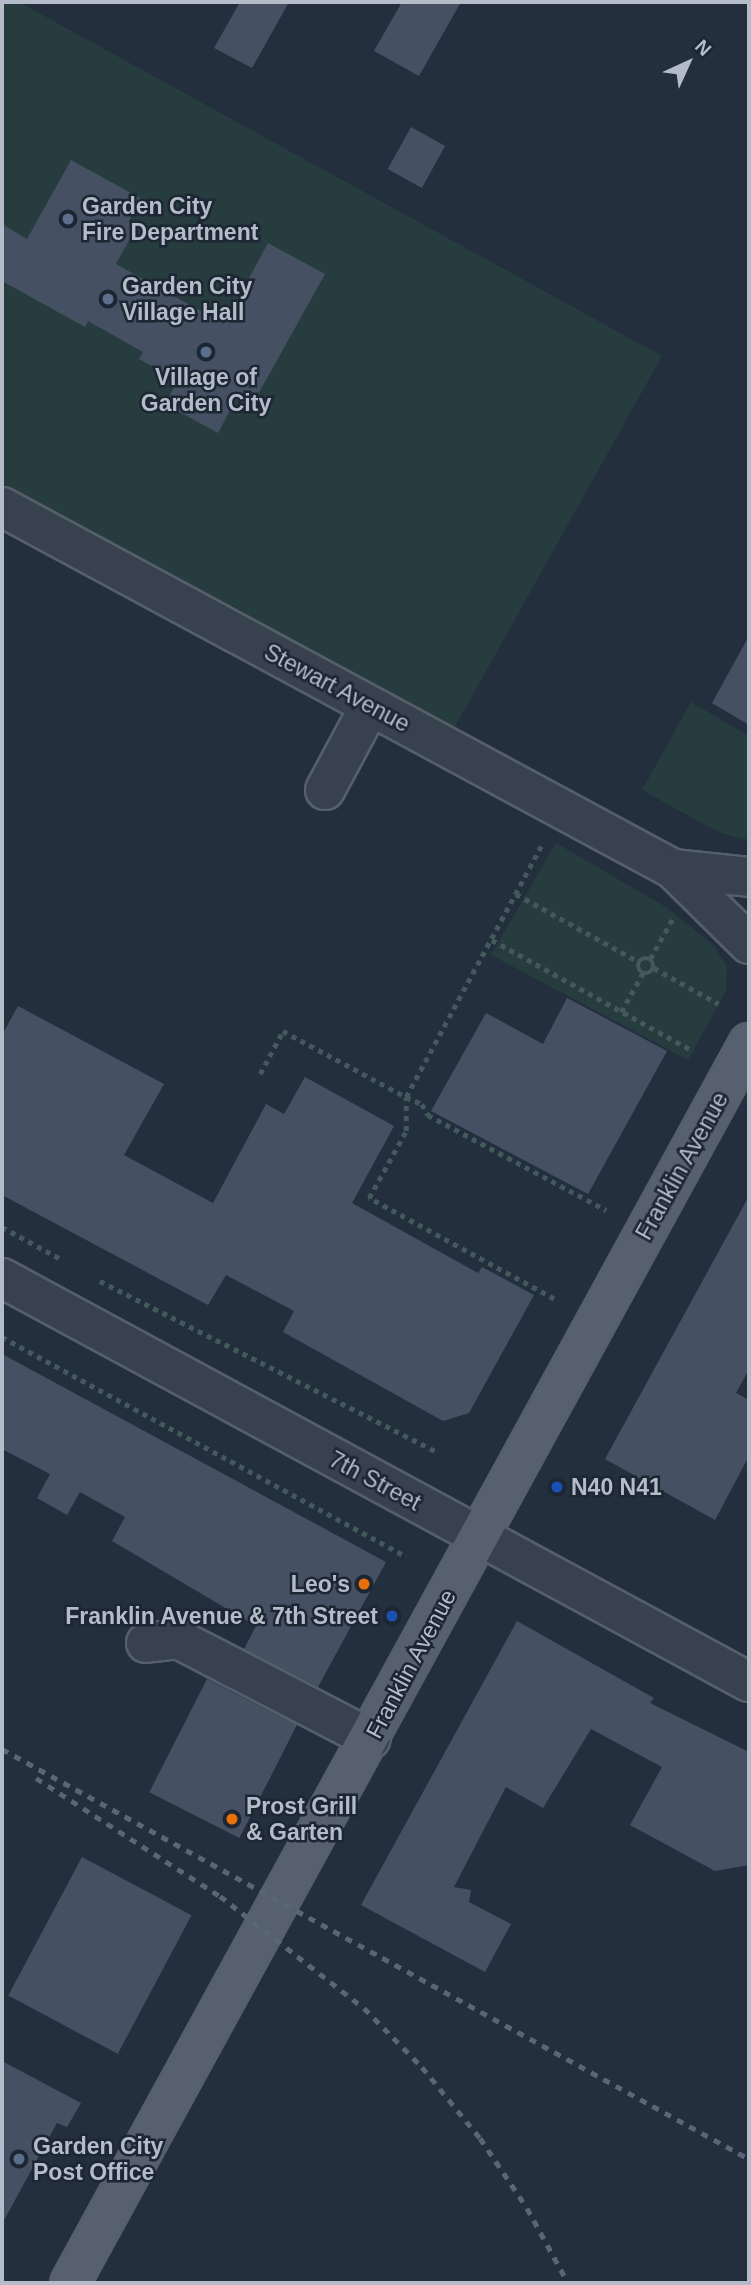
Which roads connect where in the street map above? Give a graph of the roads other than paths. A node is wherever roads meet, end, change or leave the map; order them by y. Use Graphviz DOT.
graph roads {
  1 [pos="2,507"];
  2 [pos="370,706"];
  3 [pos="325,790"];
  4 [pos="673,869"];
  5 [pos="749,877"];
  6 [pos="749,944"];
  7 [pos="749,1042"];
  8 [pos="2,1278"];
  9 [pos="479,1537"];
  10 [pos="146,1643"];
  11 [pos="749,1682"];
  12 [pos="370,1739"];
  13 [pos="71,2283"];
  1 -- 2 [label="street, Stewart Avenue"];
  2 -- 3 [label="street"];
  2 -- 4 [label="street, Stewart Avenue"];
  4 -- 5 [label="street, Stewart Avenue"];
  4 -- 6 [label="street, Stewart Avenue"];
  7 -- 9 [label="main road, Franklin Avenue"];
  8 -- 9 [label="street, 7th Street"];
  9 -- 11 [label="street, 7th Street"];
  9 -- 12 [label="main road, Franklin Avenue"];
  10 -- 12 [label="street"];
  12 -- 13 [label="main road, Franklin Avenue"];
}
